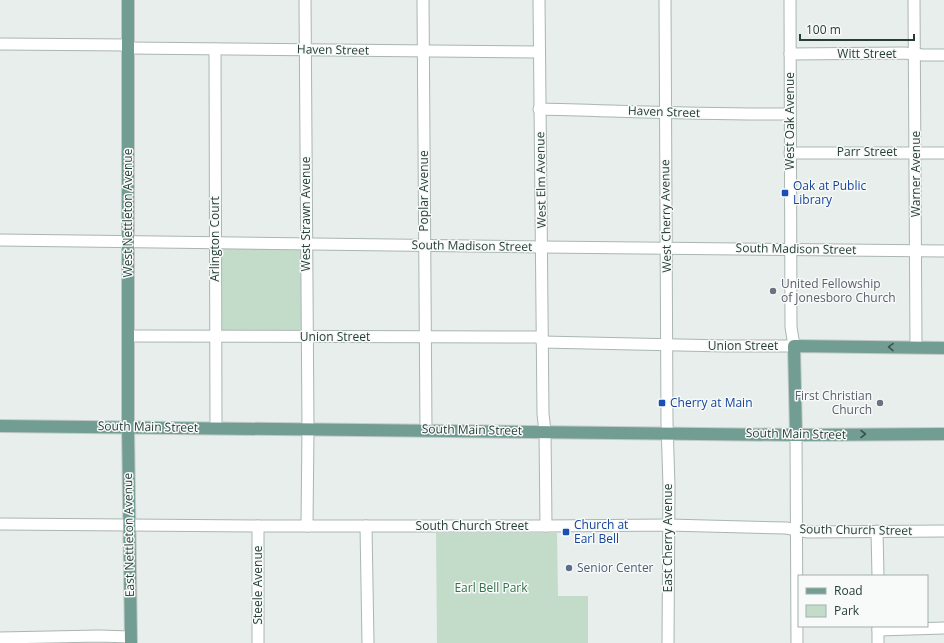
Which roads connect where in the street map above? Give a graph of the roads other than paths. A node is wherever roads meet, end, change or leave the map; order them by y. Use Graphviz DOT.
graph roads {
  1 [pos="128,0"];
  2 [pos="305,0"];
  3 [pos="423,0"];
  4 [pos="539,0"];
  5 [pos="665,0"];
  6 [pos="790,0"];
  7 [pos="914,0"];
  8 [pos="0,44"];
  9 [pos="128,46"];
  10 [pos="215,49"];
  11 [pos="305,50"];
  12 [pos="424,51"];
  13 [pos="539,52"];
  14 [pos="790,54"];
  15 [pos="914,54"];
  16 [pos="944,55"];
  17 [pos="539,109"];
  18 [pos="665,114"];
  19 [pos="790,114"];
  20 [pos="916,152"];
  21 [pos="790,153"];
  22 [pos="944,153"];
  23 [pos="0,240"];
  24 [pos="128,242"];
  25 [pos="215,243"];
  26 [pos="306,244"];
  27 [pos="424,246"];
  28 [pos="542,248"];
  29 [pos="667,248"];
  30 [pos="791,249"];
  31 [pos="916,251"];
  32 [pos="944,251"];
  33 [pos="129,336"];
  34 [pos="215,336"];
  35 [pos="307,336"];
  36 [pos="425,336"];
  37 [pos="542,340"];
  38 [pos="667,344"];
  39 [pos="794,346"];
  40 [pos="916,347"];
  41 [pos="944,348"];
  42 [pos="0,426"];
  43 [pos="128,427"];
  44 [pos="216,428"];
  45 [pos="308,428"];
  46 [pos="426,430"];
  47 [pos="545,431"];
  48 [pos="667,432"];
  49 [pos="796,434"];
  50 [pos="944,434"];
  51 [pos="0,524"];
  52 [pos="668,524"];
  53 [pos="129,526"];
  54 [pos="258,526"];
  55 [pos="307,526"];
  56 [pos="366,526"];
  57 [pos="546,526"];
  58 [pos="797,530"];
  59 [pos="877,531"];
  60 [pos="944,531"];
  61 [pos="878,575"];
  62 [pos="878,628"];
  63 [pos="944,628"];
  64 [pos="0,638"];
  65 [pos="131,640"];
  66 [pos="258,643"];
  67 [pos="368,643"];
  68 [pos="668,643"];
  69 [pos="797,643"];
  70 [pos="878,643"];
  1 -- 9 [label="main road, West Nettleton Avenue"];
  2 -- 11 [label="street, West Strawn Avenue"];
  3 -- 12 [label="street, Poplar Avenue"];
  4 -- 13 [label="street, West Elm Avenue"];
  5 -- 18 [label="street, West Cherry Avenue"];
  6 -- 14 [label="street, West Oak Avenue"];
  7 -- 15 [label="street, Warner Avenue"];
  8 -- 9 [label="street, Haven Street"];
  9 -- 10 [label="street, Haven Street"];
  9 -- 24 [label="main road, West Nettleton Avenue"];
  10 -- 11 [label="street, Haven Street"];
  10 -- 25 [label="street, Arlington Court"];
  11 -- 12 [label="street, Haven Street"];
  11 -- 26 [label="street, West Strawn Avenue"];
  12 -- 13 [label="street, Haven Street"];
  12 -- 27 [label="street, Poplar Avenue"];
  13 -- 17 [label="street, West Elm Avenue"];
  14 -- 15 [label="street, Witt Street"];
  14 -- 19 [label="street, West Oak Avenue"];
  15 -- 16 [label="street, Witt Street"];
  15 -- 20 [label="street, Warner Avenue"];
  17 -- 18 [label="street, Haven Street"];
  17 -- 28 [label="street, West Elm Avenue"];
  18 -- 19 [label="street, Haven Street"];
  18 -- 29 [label="street, West Cherry Avenue"];
  19 -- 21 [label="street, West Oak Avenue"];
  20 -- 21 [label="street, Parr Street"];
  20 -- 22 [label="street, Parr Street"];
  20 -- 31 [label="street, Warner Avenue"];
  21 -- 30 [label="street, West Oak Avenue"];
  23 -- 24 [label="street, South Madison Street"];
  24 -- 25 [label="street, South Madison Street"];
  24 -- 33 [label="main road, West Nettleton Avenue"];
  25 -- 26 [label="street, South Madison Street"];
  25 -- 34 [label="street, Arlington Court"];
  26 -- 27 [label="street, South Madison Street"];
  26 -- 35 [label="street, West Strawn Avenue"];
  27 -- 28 [label="street, South Madison Street"];
  27 -- 36 [label="street, Poplar Avenue"];
  28 -- 29 [label="street, South Madison Street"];
  28 -- 37 [label="street, West Elm Avenue"];
  29 -- 30 [label="street, South Madison Street"];
  29 -- 38 [label="street, West Cherry Avenue"];
  30 -- 31 [label="street, South Madison Street"];
  30 -- 39 [label="street, West Oak Avenue"];
  31 -- 32 [label="street, South Madison Street"];
  31 -- 40 [label="street, Warner Avenue"];
  33 -- 34 [label="street, Union Street"];
  33 -- 43 [label="main road, West Nettleton Avenue"];
  34 -- 35 [label="street, Union Street"];
  34 -- 44 [label="street, Arlington Court"];
  35 -- 36 [label="street, Union Street"];
  35 -- 45 [label="street, West Strawn Avenue"];
  36 -- 37 [label="street, Union Street"];
  36 -- 46 [label="street, Poplar Avenue"];
  37 -- 38 [label="street, Union Street"];
  37 -- 47 [label="street, West Elm Avenue"];
  38 -- 39 [label="street, Union Street"];
  38 -- 48 [label="street, West Cherry Avenue"];
  40 -- 39 [label="main road, Union Street, one-way"];
  39 -- 49 [label="main road, West Oak Avenue"];
  40 -- 41 [label="main road, Union Street"];
  42 -- 43 [label="main road, South Main Street"];
  43 -- 44 [label="main road, South Main Street"];
  43 -- 53 [label="main road, East Nettleton Avenue"];
  44 -- 45 [label="main road, South Main Street"];
  45 -- 46 [label="main road, South Main Street"];
  45 -- 55 [label="street, West Strawn Avenue"];
  46 -- 47 [label="main road, South Main Street"];
  47 -- 48 [label="main road, South Main Street"];
  47 -- 57 [label="street, West Elm Avenue"];
  48 -- 49 [label="main road, South Main Street"];
  48 -- 52 [label="street, East Cherry Avenue"];
  49 -- 50 [label="main road, South Main Street, one-way"];
  49 -- 58 [label="street"];
  51 -- 53 [label="street, South Church Street"];
  52 -- 57 [label="street, South Church Street"];
  52 -- 58 [label="street, South Church Street"];
  52 -- 68 [label="street, East Cherry Avenue"];
  53 -- 54 [label="street, South Church Street"];
  53 -- 65 [label="main road, East Nettleton Avenue"];
  54 -- 55 [label="street, South Church Street"];
  54 -- 66 [label="street, Steele Avenue"];
  55 -- 56 [label="street, South Church Street"];
  56 -- 57 [label="street, South Church Street"];
  56 -- 67 [label="street"];
  58 -- 59 [label="street, South Church Street"];
  58 -- 69 [label="street"];
  59 -- 60 [label="street, South Church Street"];
  59 -- 61 [label="street"];
  62 -- 63 [label="street"];
  62 -- 70 [label="street"];
  64 -- 65 [label="street"];
}
